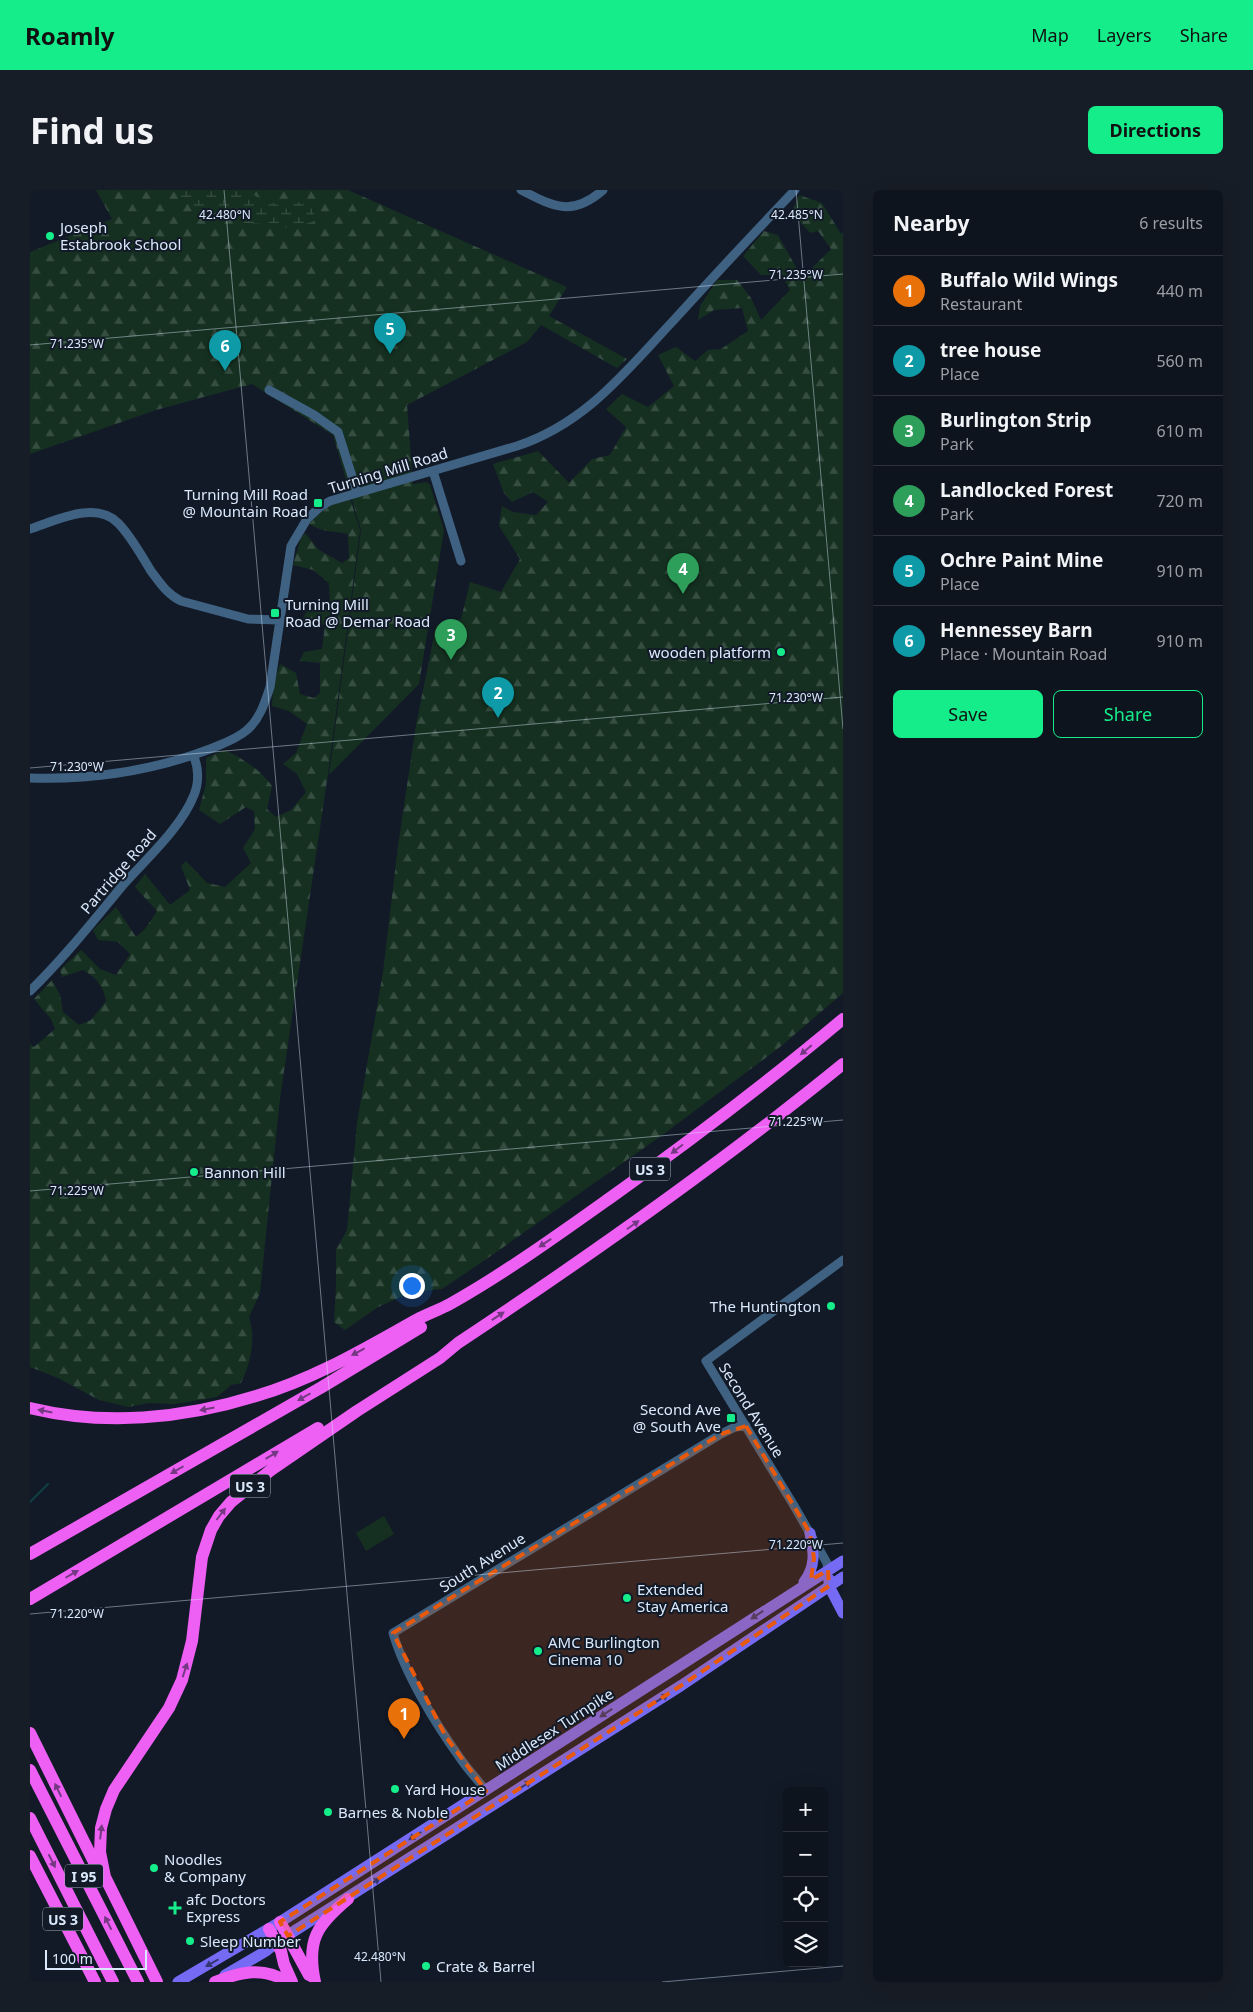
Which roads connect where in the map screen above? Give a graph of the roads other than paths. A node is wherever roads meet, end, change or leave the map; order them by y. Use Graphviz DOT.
graph roads {
  1 [pos="521,190"];
  2 [pos="603,190"];
  3 [pos="795,190"];
  4 [pos="269,390"];
  5 [pos="433,470"];
  6 [pos="357,492"];
  7 [pos="30,529"];
  8 [pos="461,561"];
  9 [pos="279,620"];
  10 [pos="193,755"];
  11 [pos="30,778"];
  12 [pos="30,991"];
  13 [pos="843,1019"];
  14 [pos="843,1064"];
  15 [pos="843,1260"];
  16 [pos="448,1305"];
  17 [pos="458,1343"];
  18 [pos="30,1408"];
  19 [pos="746,1426"];
  20 [pos="810,1533"];
  21 [pos="30,1554"];
  22 [pos="843,1561"];
  23 [pos="828,1570"];
  24 [pos="842,1581"];
  25 [pos="830,1586"];
  26 [pos="798,1588"];
  27 [pos="30,1599"];
  28 [pos="843,1613"];
  29 [pos="30,1733"];
  30 [pos="30,1770"];
  31 [pos="486,1791"];
  32 [pos="484,1812"];
  33 [pos="30,1818"];
  34 [pos="30,1856"];
  35 [pos="113,1896"];
  36 [pos="348,1899"];
  37 [pos="280,1922"];
  38 [pos="269,1929"];
  39 [pos="282,1939"];
  40 [pos="156,1980"];
  41 [pos="95,1982"];
  42 [pos="113,1982"];
  43 [pos="138,1982"];
  44 [pos="178,1982"];
  45 [pos="214,1982"];
  46 [pos="287,1982"];
  47 [pos="292,1982"];
  48 [pos="314,1982"];
  1 -- 2 [label="street"];
  3 -- 5 [label="street, Turning Mill Road"];
  4 -- 6 [label="street"];
  5 -- 6 [label="street, Turning Mill Road"];
  5 -- 8 [label="street"];
  6 -- 9 [label="street, Turning Mill Road"];
  7 -- 9 [label="street"];
  9 -- 10 [label="street, Turning Mill Road"];
  10 -- 11 [label="street, Turning Mill Road"];
  10 -- 12 [label="street, Partridge Road"];
  13 -- 16 [label="highway, US 3, one-way"];
  17 -- 14 [label="highway, US 3, one-way"];
  15 -- 19 [label="street, Second Avenue"];
  16 -- 18 [label="highway, one-way"];
  16 -- 21 [label="highway, US 3, one-way"];
  27 -- 17 [label="highway, one-way"];
  35 -- 17 [label="highway, US 3, one-way"];
  19 -- 20 [label="street, Second Avenue"];
  19 -- 31 [label="street, South Avenue"];
  20 -- 23 [label="street, Second Avenue"];
  20 -- 26 [label="main road"];
  22 -- 23 [label="main road, Middlesex Turnpike"];
  23 -- 24 [label="main road"];
  23 -- 25 [label="main road"];
  23 -- 26 [label="main road, Middlesex Turnpike"];
  24 -- 25 [label="main road, Middlesex Turnpike"];
  25 -- 28 [label="main road"];
  32 -- 25 [label="main road, Middlesex Turnpike, one-way"];
  26 -- 31 [label="main road, Middlesex Turnpike, one-way"];
  35 -- 29 [label="highway, one-way"];
  43 -- 30 [label="highway, I 95, one-way"];
  31 -- 32 [label="main road"];
  31 -- 37 [label="main road, Middlesex Turnpike, one-way"];
  36 -- 32 [label="main road, Middlesex Turnpike, one-way"];
  33 -- 42 [label="highway, I 95, one-way"];
  34 -- 41 [label="highway, US 3"];
  35 -- 40 [label="highway, US 3"];
  36 -- 39 [label="main road, Middlesex Turnpike"];
  36 -- 48 [label="highway"];
  37 -- 38 [label="main road, Middlesex Turnpike"];
  37 -- 39 [label="highway"];
  38 -- 39 [label="highway"];
  38 -- 44 [label="main road, Middlesex Turnpike, one-way"];
  39 -- 45 [label="main road, Middlesex Turnpike"];
  39 -- 47 [label="highway"];
  39 -- 48 [label="highway"];
  45 -- 46 [label="highway"];
}
